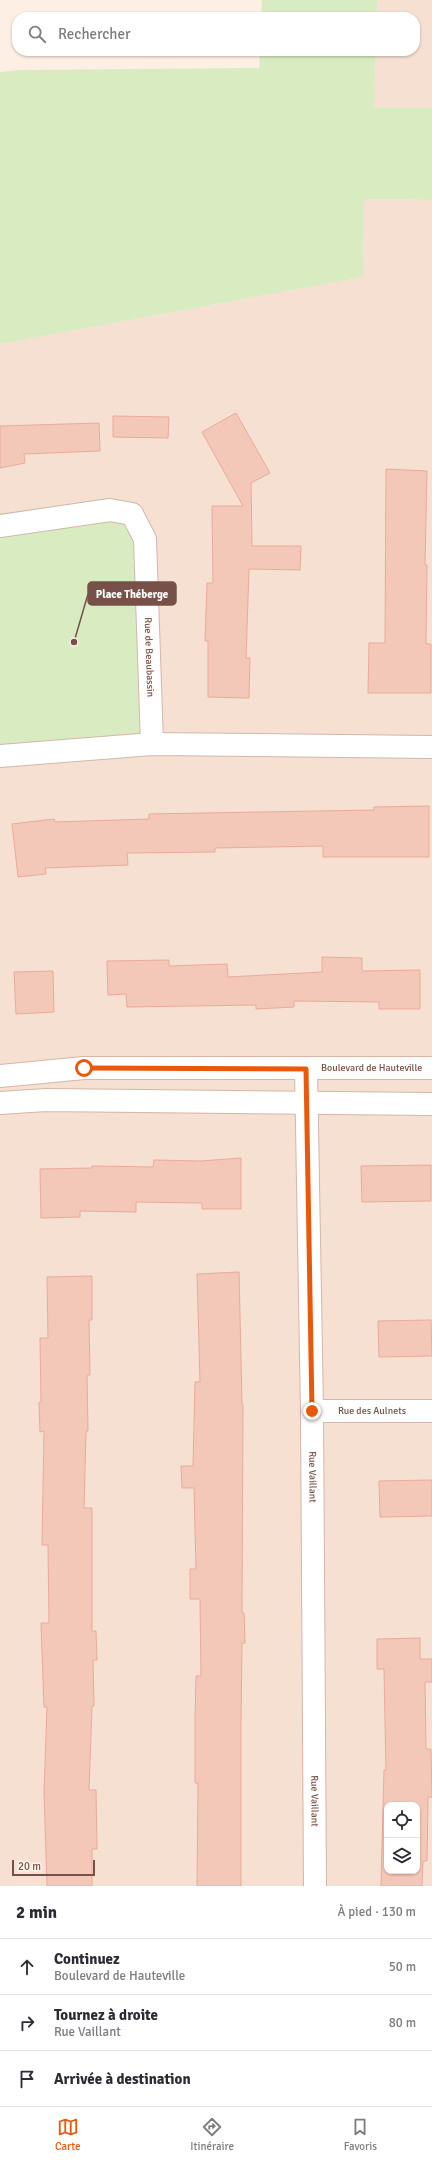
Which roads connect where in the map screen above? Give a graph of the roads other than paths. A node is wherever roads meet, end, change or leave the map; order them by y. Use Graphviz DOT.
graph roads {
  1 [pos="0,526"];
  2 [pos="152,744"];
  3 [pos="432,746"];
  4 [pos="0,756"];
  5 [pos="432,1068"];
  6 [pos="306,1069"];
  7 [pos="0,1076"];
  8 [pos="0,1103"];
  9 [pos="307,1103"];
  10 [pos="432,1104"];
  11 [pos="312,1411"];
  12 [pos="432,1411"];
  13 [pos="315,1886"];
  1 -- 2 [label="street, Rue de Beaubassin"];
  2 -- 3 [label="street"];
  2 -- 4 [label="street"];
  5 -- 6 [label="street, Boulevard de Hauteville"];
  6 -- 7 [label="street, Boulevard de Hauteville"];
  6 -- 9 [label="street, Rue Vaillant"];
  8 -- 9 [label="street"];
  9 -- 10 [label="street"];
  9 -- 11 [label="street, Rue Vaillant"];
  11 -- 12 [label="street, Rue des Aulnets"];
  11 -- 13 [label="street, Rue Vaillant"];
}
